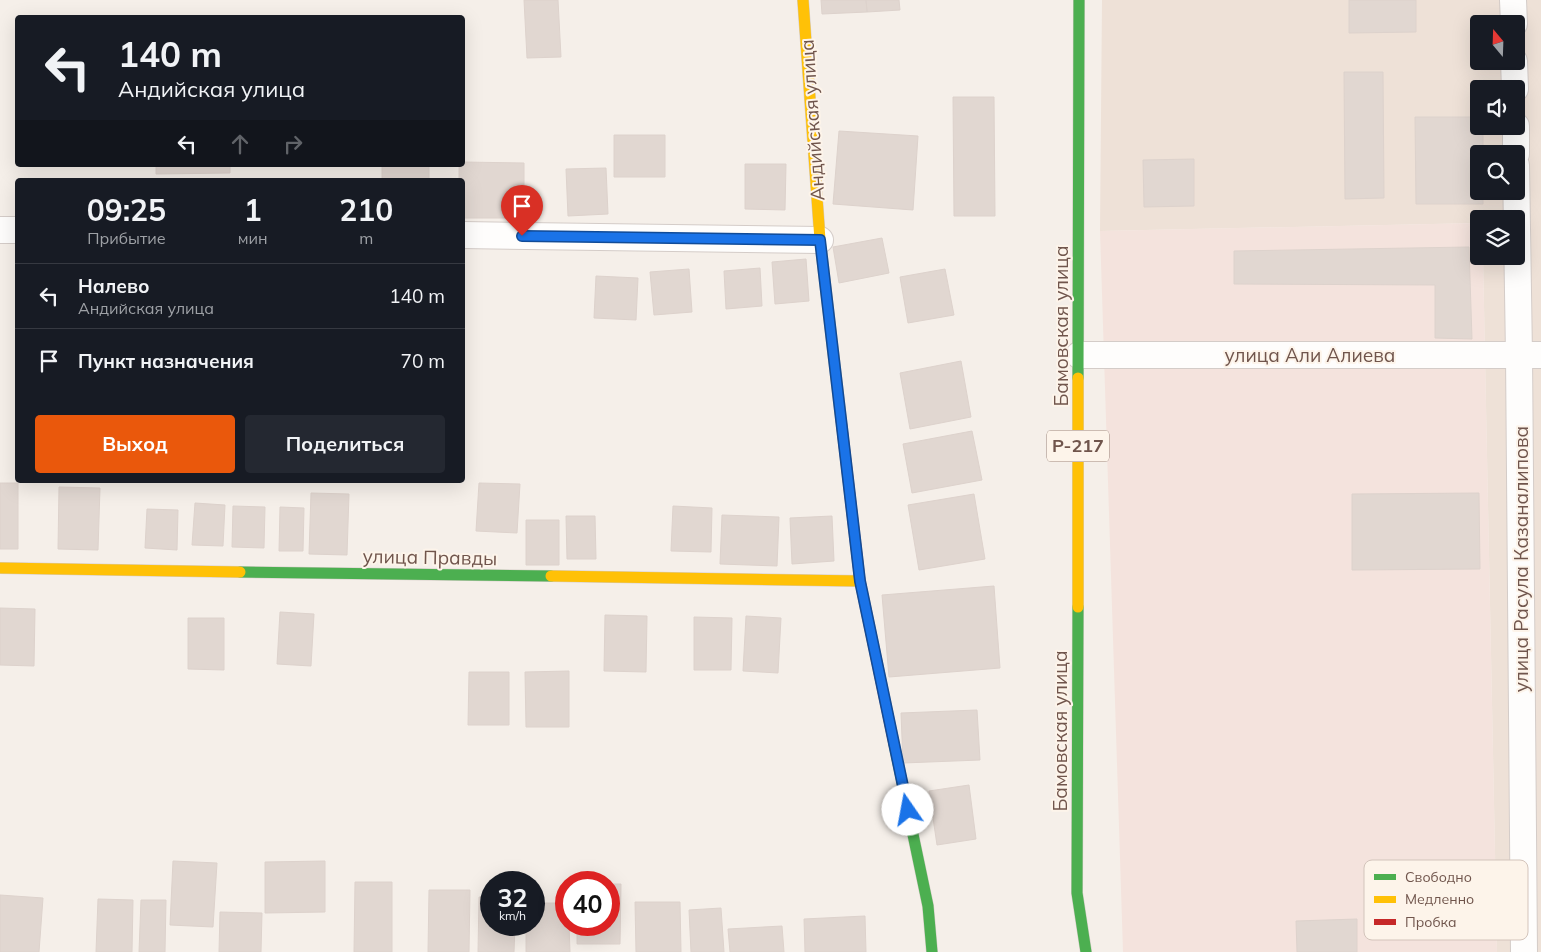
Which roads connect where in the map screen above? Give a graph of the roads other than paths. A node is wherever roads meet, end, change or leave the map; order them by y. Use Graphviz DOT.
graph roads {
  1 [pos="803,0"];
  2 [pos="1079,0"];
  3 [pos="1514,0"];
  4 [pos="1514,15"];
  5 [pos="1519,200"];
  6 [pos="0,230"];
  7 [pos="15,230"];
  8 [pos="465,235"];
  9 [pos="820,240"];
  10 [pos="1079,355"];
  11 [pos="1530,355"];
  12 [pos="0,568"];
  13 [pos="860,581"];
  14 [pos="1525,860"];
  15 [pos="1078,893"];
  16 [pos="1072,932"];
  17 [pos="932,952"];
  18 [pos="1086,952"];
  1 -- 9 [label="main road, Андийская улица"];
  2 -- 10 [label="main road, Бамовская улица / Р-217"];
  3 -- 4 [label="street"];
  5 -- 11 [label="street, улица Расула Казаналипова"];
  6 -- 7 [label="street"];
  8 -- 9 [label="street"];
  9 -- 13 [label="main road, Андийская улица"];
  10 -- 11 [label="street, улица Али Алиева"];
  10 -- 15 [label="main road, Бамовская улица / Р-217"];
  11 -- 14 [label="street, улица Расула Казаналипова"];
  12 -- 13 [label="main road, улица Правды"];
  13 -- 17 [label="main road, Андийская улица"];
  15 -- 16 [label="main road, Р-217"];
  15 -- 18 [label="main road, Р-217"];
}
